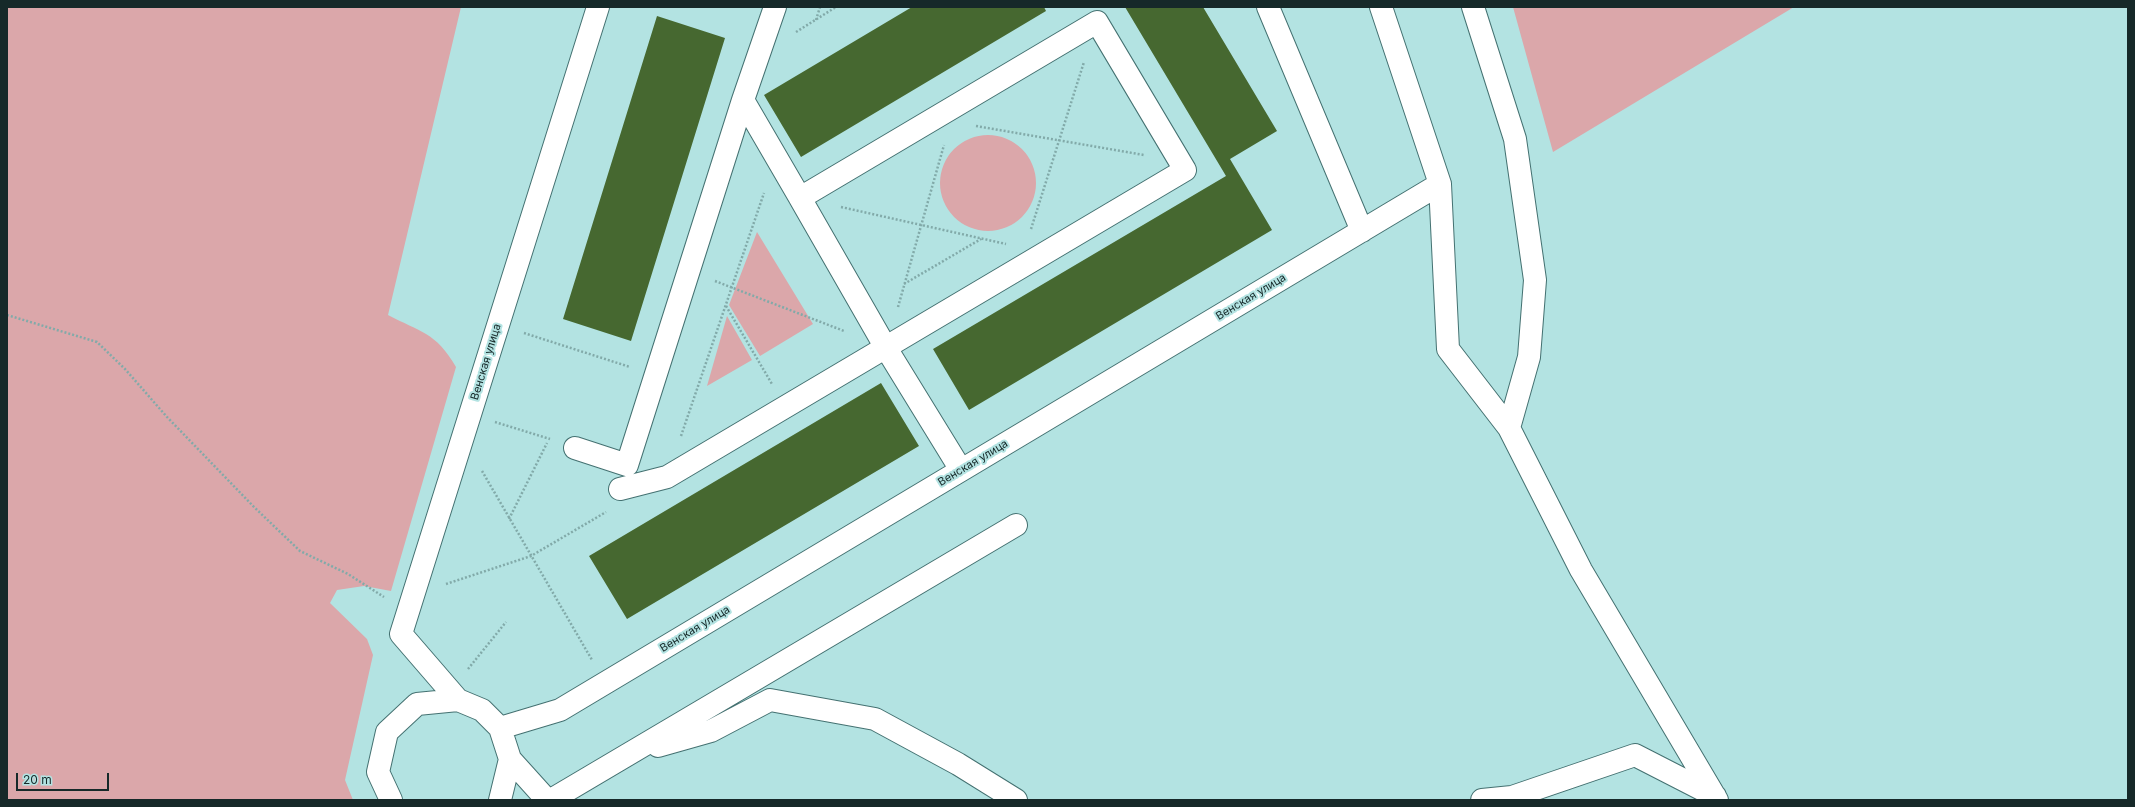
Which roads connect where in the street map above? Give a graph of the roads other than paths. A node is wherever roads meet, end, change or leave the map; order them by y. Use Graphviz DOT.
graph roads {
  1 [pos="598,7"];
  2 [pos="775,7"];
  3 [pos="1268,7"];
  4 [pos="1381,7"];
  5 [pos="1473,7"];
  6 [pos="743,100"];
  7 [pos="1440,184"];
  8 [pos="800,198"];
  9 [pos="1362,231"];
  10 [pos="886,348"];
  11 [pos="1509,428"];
  12 [pos="575,448"];
  13 [pos="627,465"];
  14 [pos="961,470"];
  15 [pos="1016,525"];
  16 [pos="458,700"];
  17 [pos="500,728"];
  18 [pos="628,755"];
  19 [pos="510,759"];
  20 [pos="1716,798"];
  21 [pos="391,800"];
  22 [pos="500,800"];
  23 [pos="547,800"];
  24 [pos="551,800"];
  25 [pos="1016,800"];
  26 [pos="1482,800"];
  1 -- 16 [label="street, Венская улица"];
  2 -- 6 [label="street"];
  3 -- 9 [label="street"];
  4 -- 7 [label="street"];
  5 -- 11 [label="street"];
  6 -- 8 [label="street"];
  6 -- 13 [label="street"];
  7 -- 9 [label="street, Венская улица"];
  7 -- 11 [label="street"];
  8 -- 10 [label="street"];
  8 -- 10 [label="street"];
  9 -- 14 [label="street, Венская улица"];
  10 -- 13 [label="street"];
  10 -- 14 [label="street"];
  11 -- 20 [label="street"];
  12 -- 13 [label="street"];
  14 -- 17 [label="street, Венская улица"];
  15 -- 18 [label="street"];
  16 -- 17 [label="street"];
  16 -- 21 [label="street"];
  17 -- 19 [label="street"];
  18 -- 24 [label="street"];
  18 -- 25 [label="street"];
  19 -- 22 [label="street"];
  19 -- 23 [label="street"];
  20 -- 26 [label="street"];
}
